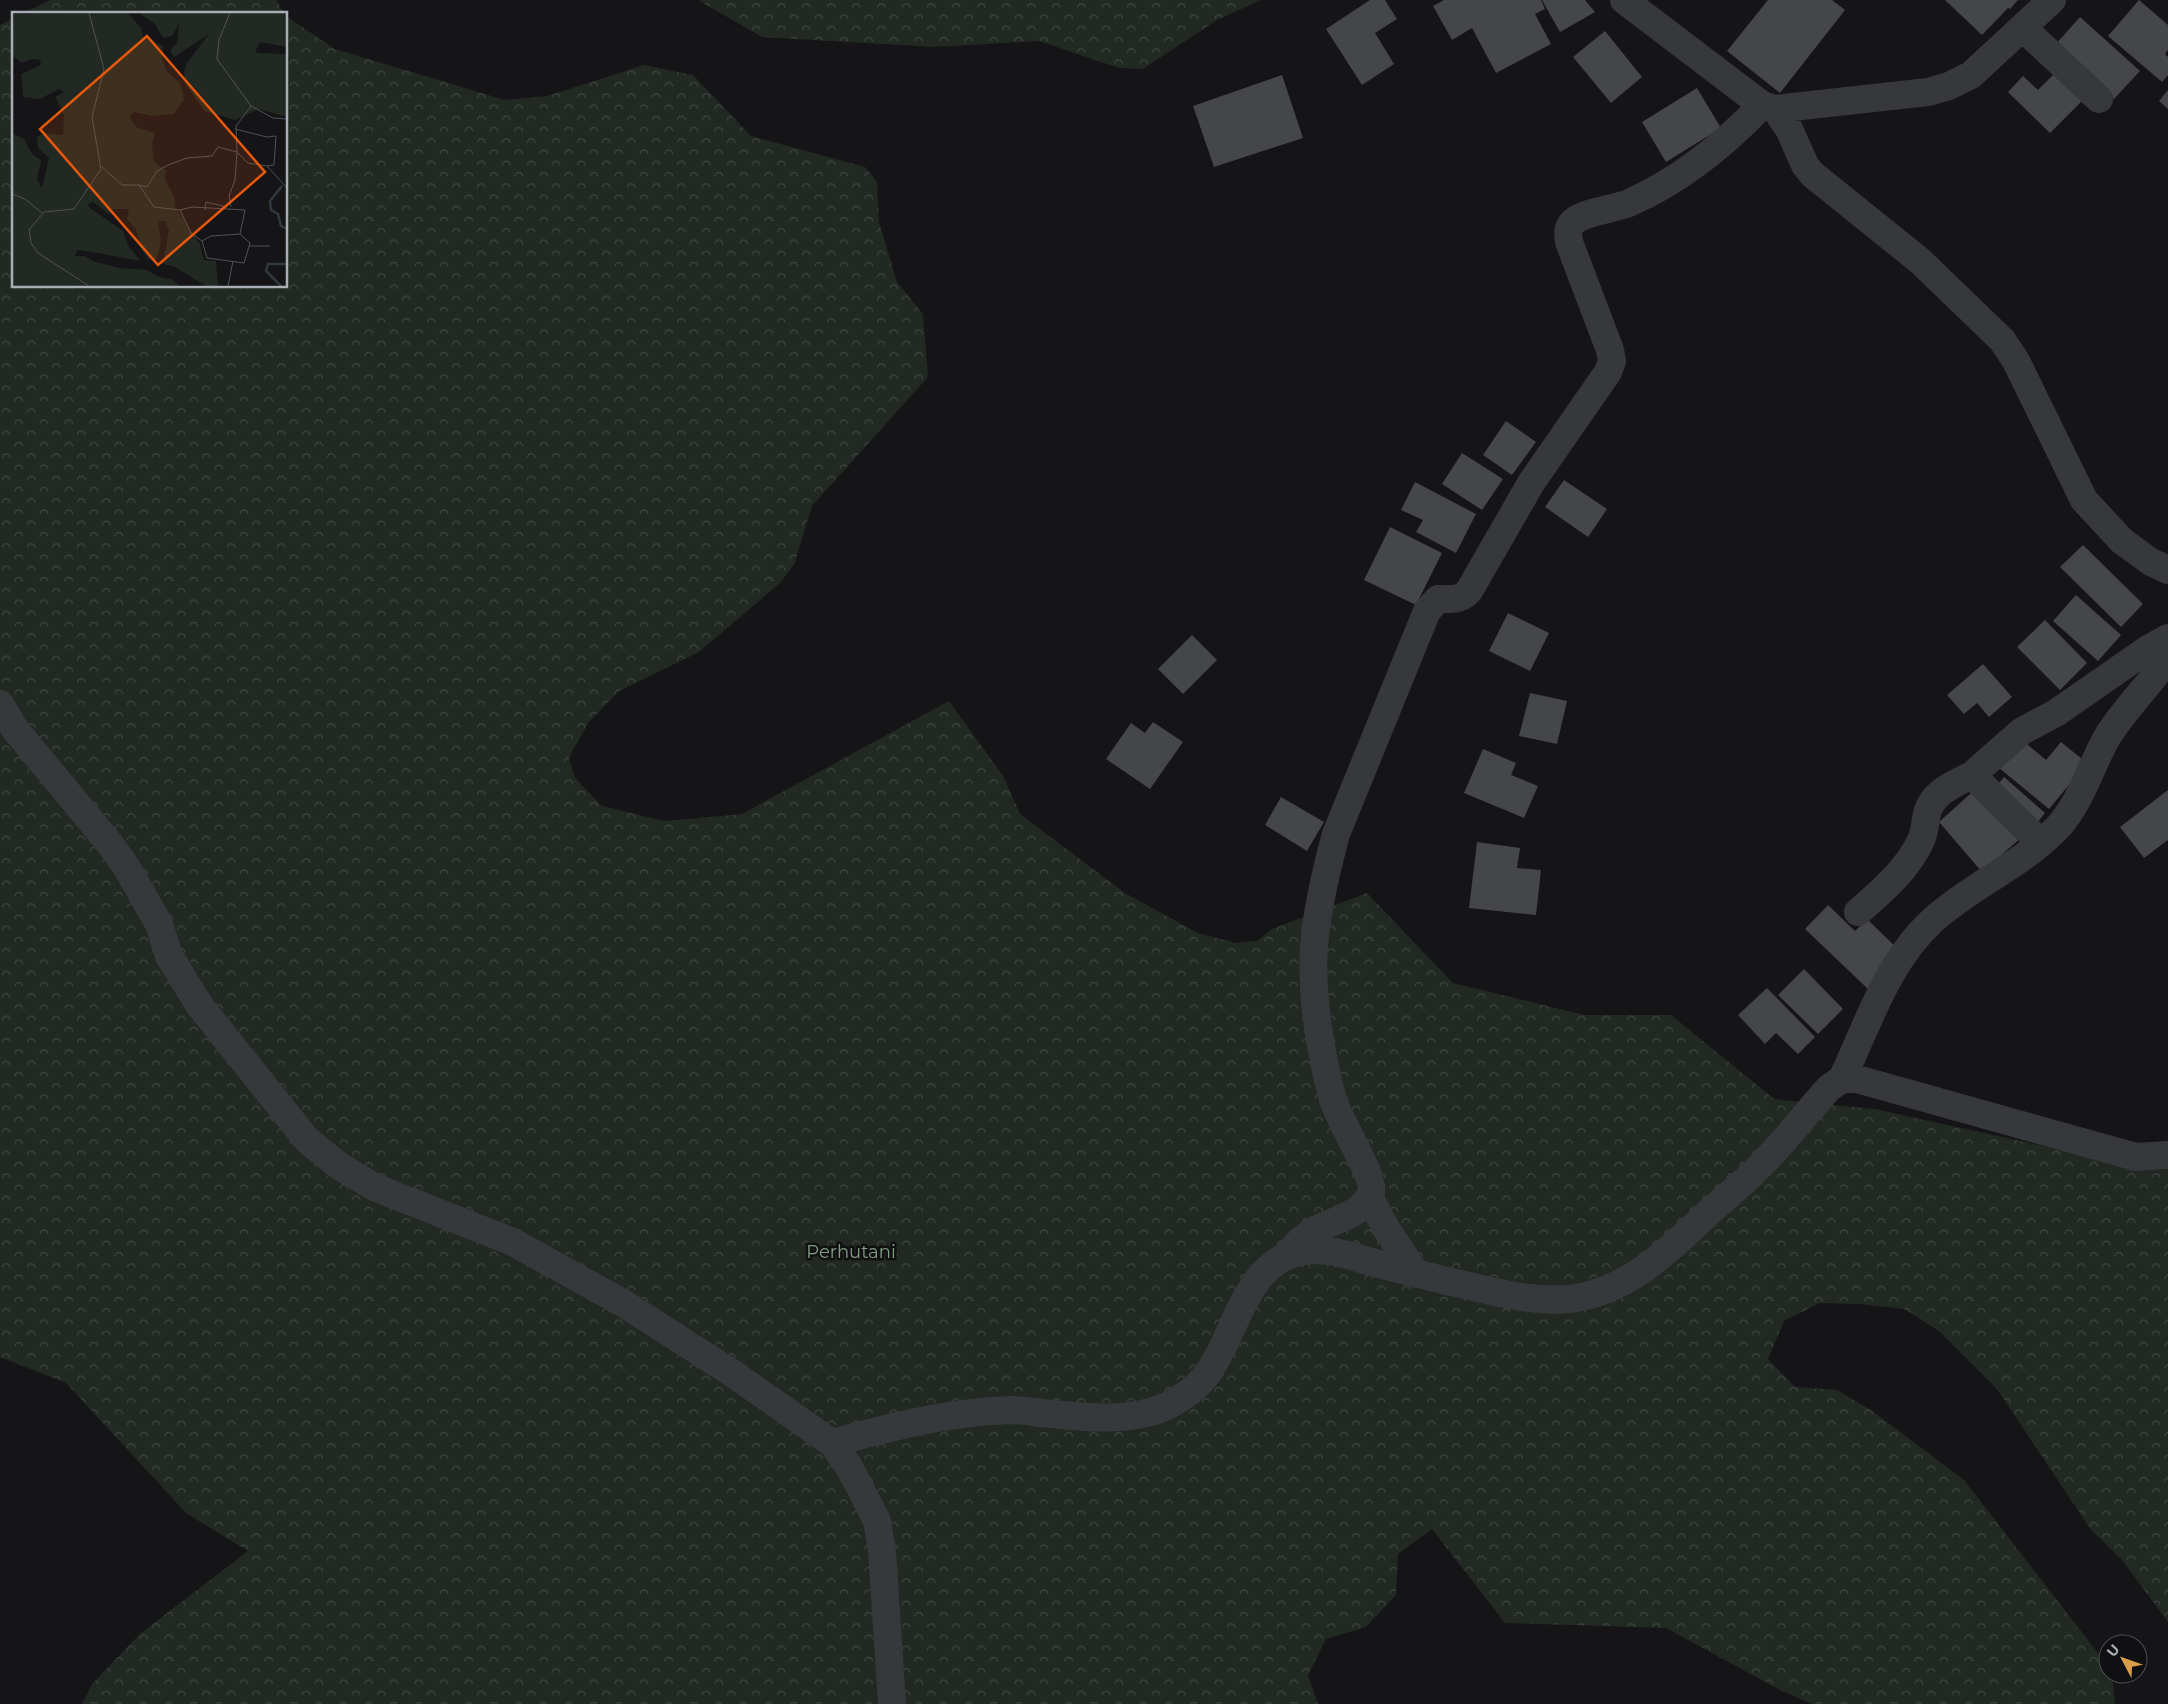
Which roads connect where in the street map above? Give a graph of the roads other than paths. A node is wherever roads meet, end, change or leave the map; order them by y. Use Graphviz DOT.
graph roads {
  1 [pos="1624,0"];
  2 [pos="2052,0"];
  3 [pos="2024,28"];
  4 [pos="2099,99"];
  5 [pos="1768,107"];
  6 [pos="2168,570"];
  7 [pos="2168,638"];
  8 [pos="2168,658"];
  9 [pos="0,704"];
  10 [pos="1972,775"];
  11 [pos="2041,843"];
  12 [pos="1858,912"];
  13 [pos="1842,1080"];
  14 [pos="2168,1155"];
  15 [pos="1369,1196"];
  16 [pos="1287,1255"];
  17 [pos="1416,1274"];
  18 [pos="832,1443"];
  19 [pos="892,1704"];
  1 -- 5 [label="street"];
  2 -- 3 [label="street"];
  3 -- 4 [label="street"];
  3 -- 5 [label="street"];
  5 -- 6 [label="street"];
  5 -- 15 [label="street"];
  7 -- 10 [label="street"];
  8 -- 11 [label="street"];
  9 -- 18 [label="street"];
  10 -- 11 [label="street"];
  10 -- 12 [label="street"];
  11 -- 13 [label="street"];
  13 -- 14 [label="street"];
  13 -- 17 [label="street"];
  15 -- 16 [label="street"];
  15 -- 17 [label="street"];
  16 -- 17 [label="street"];
  16 -- 18 [label="street"];
  18 -- 19 [label="street"];
}
